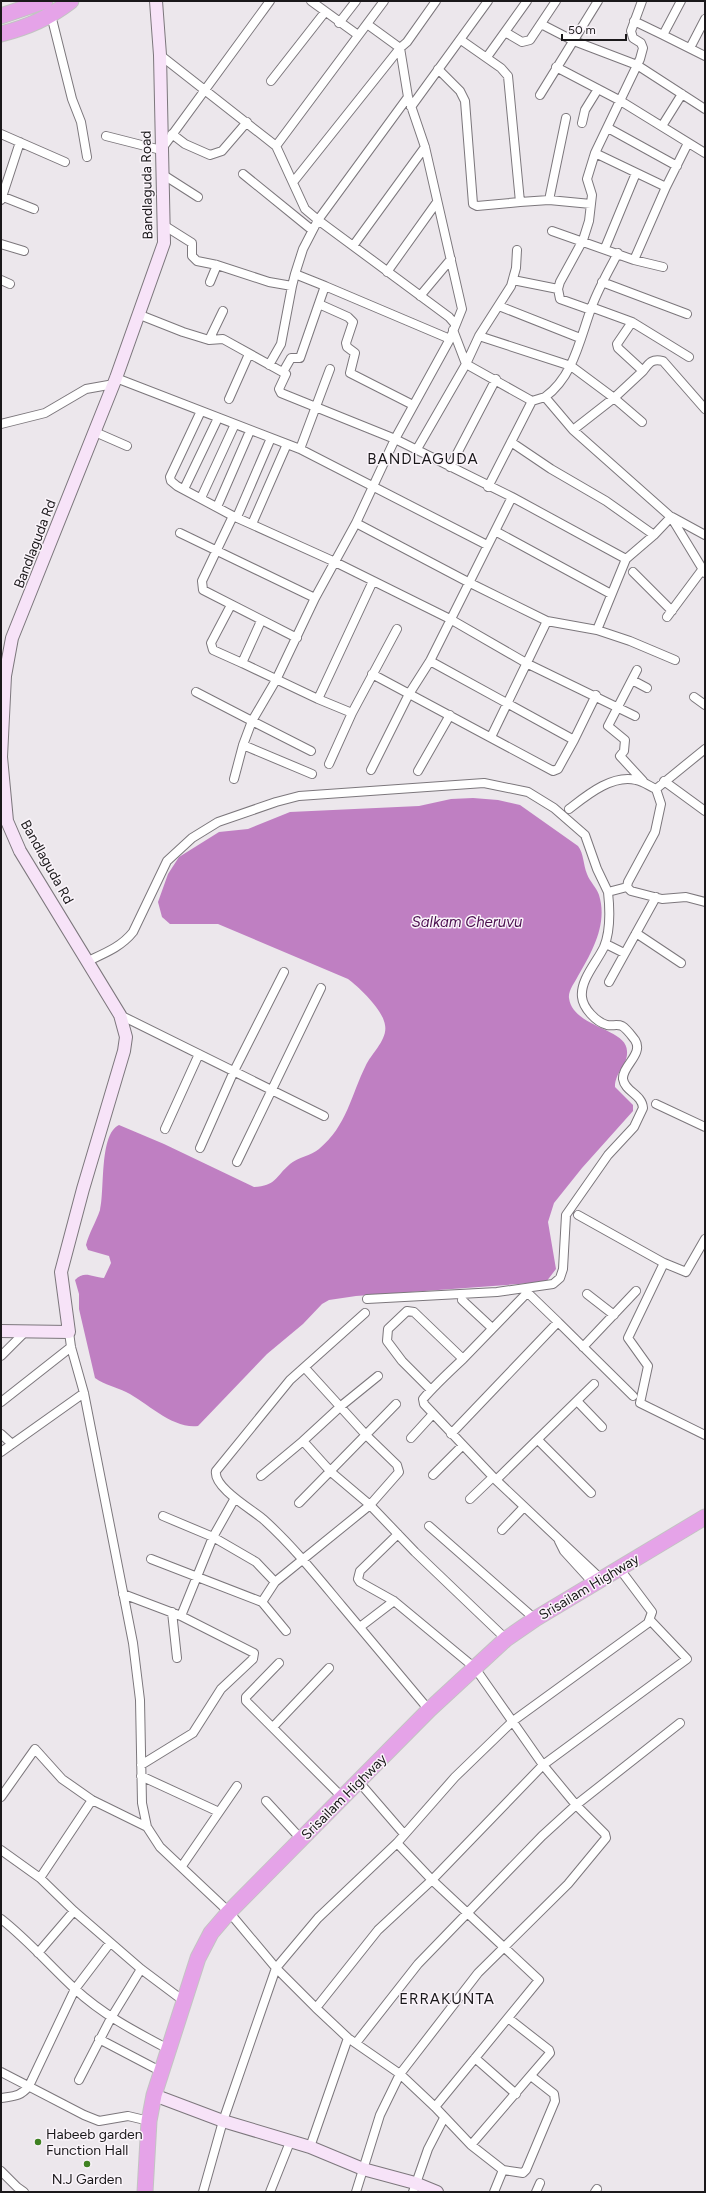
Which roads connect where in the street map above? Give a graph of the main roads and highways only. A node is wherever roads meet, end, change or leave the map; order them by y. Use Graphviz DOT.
graph roads {
  1 [pos="45,1"];
  2 [pos="72,1"];
  3 [pos="1,16"];
  4 [pos="1,34"];
  5 [pos="704,1519"];
  6 [pos="145,2192"];
  1 -- 3 [label="highway"];
  2 -- 4 [label="highway"];
  5 -- 6 [label="highway, Srisailam Highway"];
}
